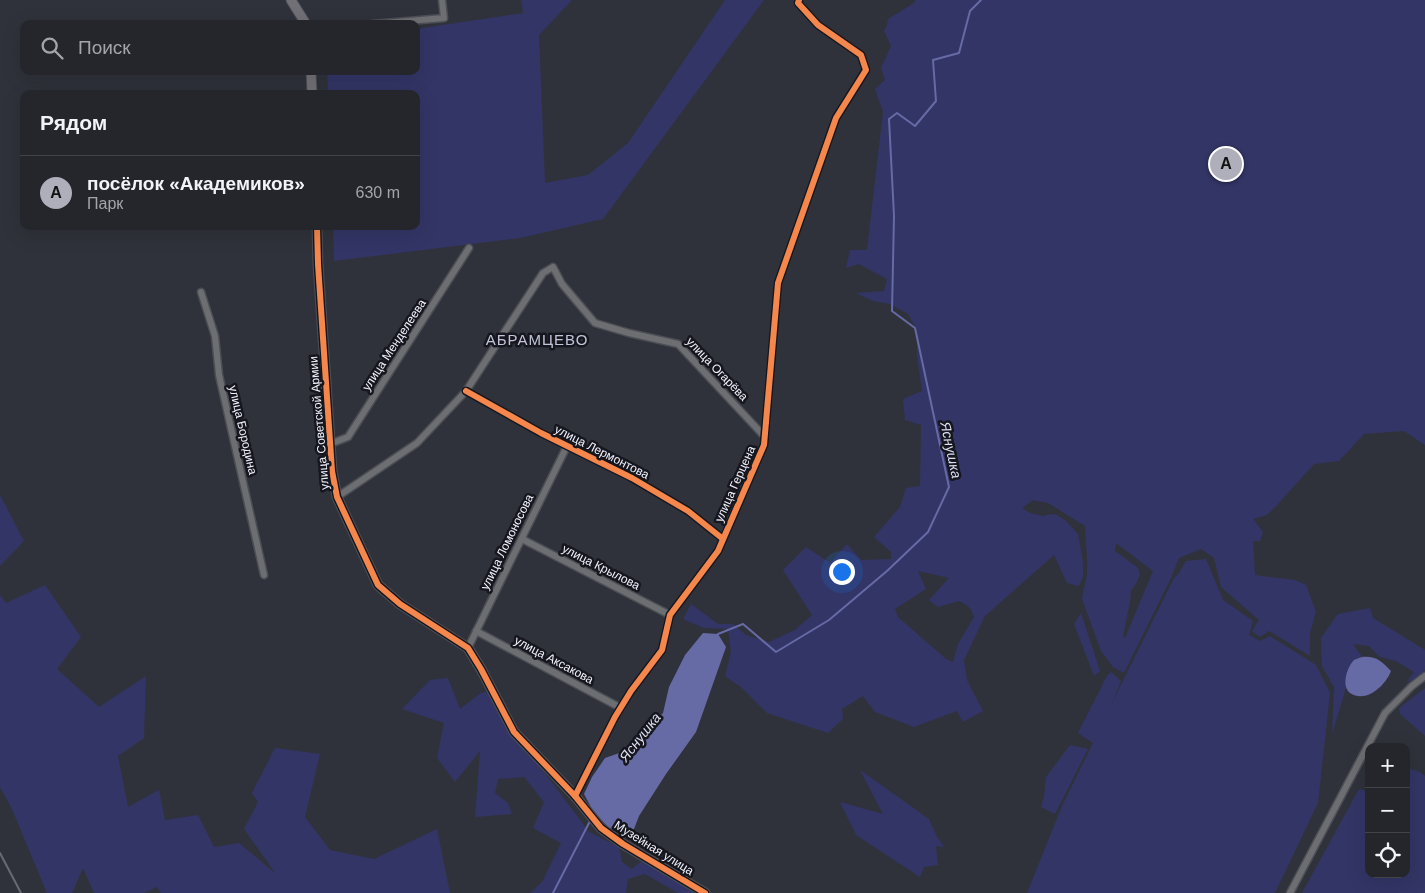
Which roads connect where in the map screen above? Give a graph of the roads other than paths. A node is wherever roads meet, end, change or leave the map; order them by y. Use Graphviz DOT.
graph roads {
  1 [pos="291,0"];
  2 [pos="442,0"];
  3 [pos="799,0"];
  4 [pos="304,20"];
  5 [pos="420,20"];
  6 [pos="311,75"];
  7 [pos="312,90"];
  8 [pos="316,230"];
  9 [pos="469,248"];
  10 [pos="200,292"];
  11 [pos="466,391"];
  12 [pos="764,436"];
  13 [pos="330,444"];
  14 [pos="567,446"];
  15 [pos="337,497"];
  16 [pos="522,539"];
  17 [pos="723,539"];
  18 [pos="264,575"];
  19 [pos="670,615"];
  20 [pos="476,632"];
  21 [pos="468,648"];
  22 [pos="1425,676"];
  23 [pos="621,708"];
  24 [pos="575,796"];
  25 [pos="705,893"];
  26 [pos="1290,893"];
  1 -- 4 [label="street"];
  2 -- 5 [label="street"];
  3 -- 12 [label="street, улица Герцена"];
  6 -- 7 [label="street"];
  8 -- 13 [label="street, улица Советской Армии"];
  9 -- 13 [label="street, улица Менделеева"];
  10 -- 18 [label="street, улица Бородина"];
  11 -- 12 [label="street, улица Огарёва"];
  11 -- 14 [label="street, улица Лермонтова"];
  11 -- 15 [label="street"];
  12 -- 17 [label="street, улица Герцена"];
  13 -- 15 [label="street, улица Советской Армии"];
  14 -- 16 [label="street, улица Ломоносова"];
  14 -- 17 [label="street, улица Лермонтова"];
  15 -- 21 [label="street, улица Советской Армии"];
  16 -- 19 [label="street, улица Крылова"];
  16 -- 20 [label="street, улица Ломоносова"];
  17 -- 19 [label="street, улица Герцена"];
  19 -- 23 [label="street, улица Герцена"];
  20 -- 21 [label="street, улица Ломоносова"];
  20 -- 23 [label="street, улица Аксакова"];
  21 -- 24 [label="street, улица Советской Армии"];
  22 -- 26 [label="street"];
  23 -- 24 [label="street, улица Герцена"];
  24 -- 25 [label="street, Музейная улица"];
}
